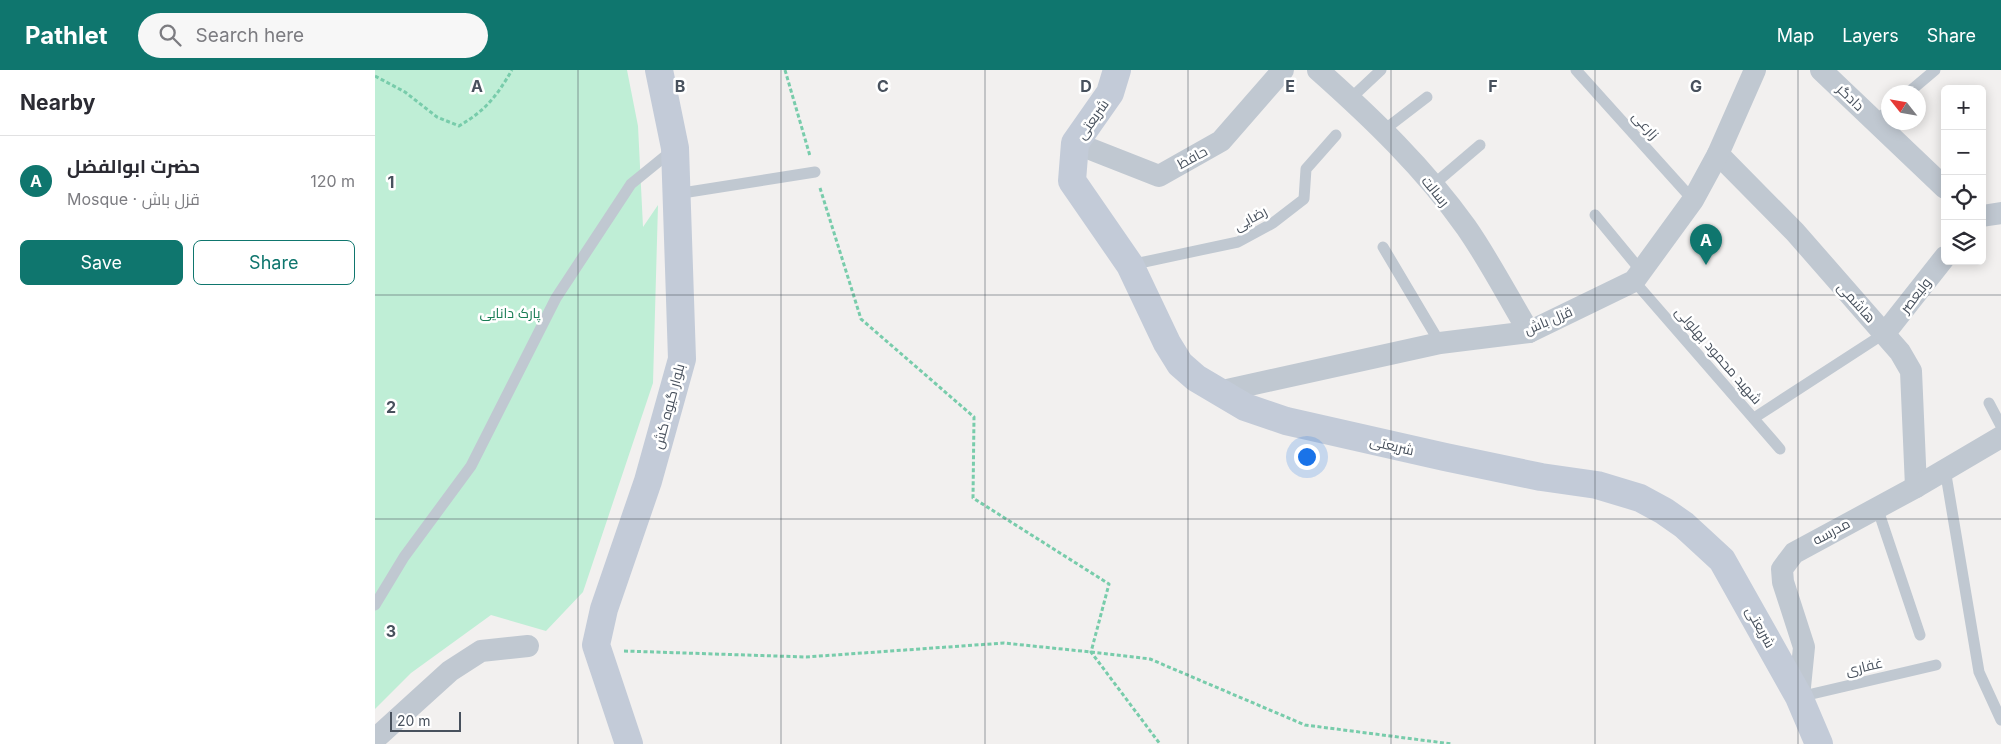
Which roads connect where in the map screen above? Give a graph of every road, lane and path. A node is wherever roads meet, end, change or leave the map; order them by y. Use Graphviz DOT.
graph roads {
  1 [pos="512,70"];
  2 [pos="659,70"];
  3 [pos="785,70"];
  4 [pos="1117,70"];
  5 [pos="1283,70"];
  6 [pos="1319,70"];
  7 [pos="1381,70"];
  8 [pos="1576,70"];
  9 [pos="1755,70"];
  10 [pos="1821,70"];
  11 [pos="1935,70"];
  12 [pos="375,76"];
  13 [pos="1917,85"];
  14 [pos="1427,97"];
  15 [pos="1351,98"];
  16 [pos="1881,114"];
  17 [pos="1384,130"];
  18 [pos="1895,130"];
  19 [pos="1336,135"];
  20 [pos="1075,143"];
  21 [pos="1480,145"];
  22 [pos="675,148"];
  23 [pos="1718,154"];
  24 [pos="815,172"];
  25 [pos="1941,183"];
  26 [pos="1433,185"];
  27 [pos="677,194"];
  28 [pos="1693,200"];
  29 [pos="2001,212"];
  30 [pos="1595,215"];
  31 [pos="1986,215"];
  32 [pos="1383,247"];
  33 [pos="1941,262"];
  34 [pos="1130,266"];
  35 [pos="1638,277"];
  36 [pos="1529,332"];
  37 [pos="1885,333"];
  38 [pos="1440,343"];
  39 [pos="1218,392"];
  40 [pos="1989,403"];
  41 [pos="1754,418"];
  42 [pos="2001,426"];
  43 [pos="2001,437"];
  44 [pos="1780,449"];
  45 [pos="1945,469"];
  46 [pos="1916,487"];
  47 [pos="1877,507"];
  48 [pos="375,605"];
  49 [pos="1920,635"];
  50 [pos="528,646"];
  51 [pos="597,648"];
  52 [pos="1091,652"];
  53 [pos="1936,665"];
  54 [pos="1799,696"];
  55 [pos="2001,720"];
  56 [pos="375,739"];
  57 [pos="629,744"];
  58 [pos="1160,744"];
  59 [pos="1452,744"];
  60 [pos="1819,744"];
  1 -- 12 [label="path"];
  2 -- 22 [label="street, بلوار گیوه کش"];
  3 -- 24 [label="path"];
  4 -- 20 [label="street, شریعتی"];
  5 -- 20 [label="street, حافظ"];
  6 -- 15 [label="street, رسالت"];
  7 -- 15 [label="lane"];
  8 -- 28 [label="lane, زارعی"];
  9 -- 23 [label="street, قزل باش"];
  10 -- 16 [label="street, دادگر"];
  11 -- 13 [label="lane"];
  14 -- 17 [label="lane"];
  15 -- 17 [label="street, رسالت"];
  17 -- 26 [label="street, رسالت"];
  18 -- 25 [label="street, دادگر"];
  19 -- 34 [label="lane, رضایی"];
  20 -- 34 [label="street, شریعتی"];
  21 -- 26 [label="lane"];
  22 -- 27 [label="street, بلوار گیوه کش"];
  22 -- 48 [label="lane"];
  23 -- 28 [label="street, قزل باش"];
  23 -- 37 [label="street, هاشمی"];
  24 -- 27 [label="lane"];
  24 -- 52 [label="path"];
  26 -- 36 [label="street, رسالت"];
  27 -- 51 [label="street, بلوار گیوه کش"];
  28 -- 35 [label="street, قزل باش"];
  29 -- 31 [label="street"];
  30 -- 35 [label="lane, شهید محمود بهلولی"];
  32 -- 38 [label="lane"];
  33 -- 37 [label="street, ولیعصر"];
  34 -- 39 [label="street, شریعتی"];
  35 -- 36 [label="street, قزل باش"];
  35 -- 41 [label="lane, شهید محمود بهلولی"];
  36 -- 38 [label="street, قزل باش"];
  37 -- 41 [label="lane"];
  37 -- 46 [label="street, هاشمی"];
  38 -- 39 [label="street, قزل باش"];
  39 -- 54 [label="street, شریعتی"];
  40 -- 42 [label="lane"];
  41 -- 44 [label="lane, شهید محمود بهلولی"];
  43 -- 45 [label="street, مدرسه"];
  45 -- 46 [label="street, مدرسه"];
  45 -- 55 [label="lane"];
  46 -- 47 [label="street, مدرسه"];
  47 -- 49 [label="lane"];
  47 -- 54 [label="street, مدرسه"];
  50 -- 56 [label="street"];
  51 -- 52 [label="path"];
  51 -- 57 [label="street"];
  52 -- 58 [label="path"];
  52 -- 59 [label="path"];
  53 -- 54 [label="lane, غفاری"];
  54 -- 60 [label="street, شریعتی"];
}
